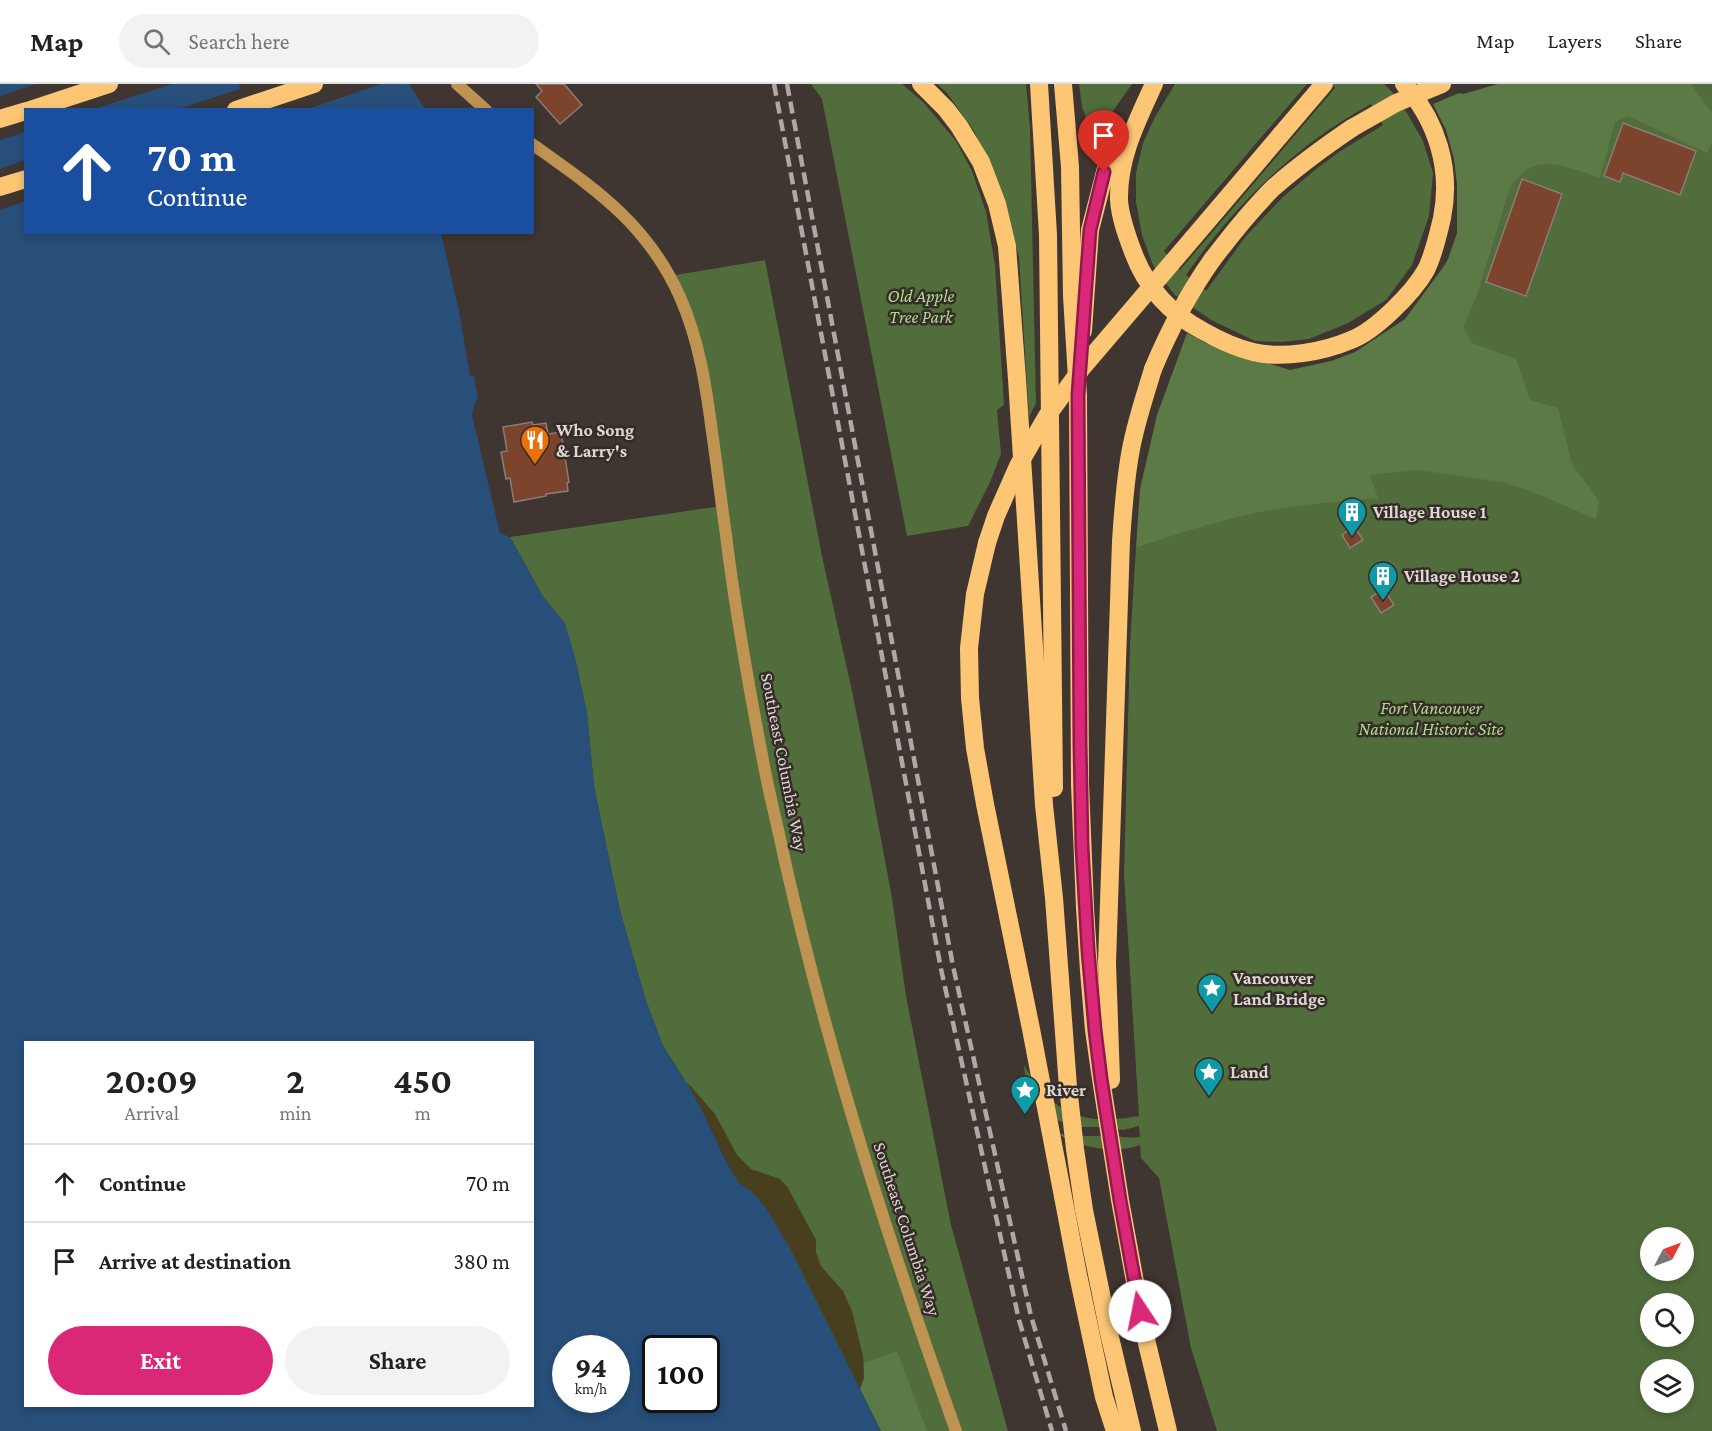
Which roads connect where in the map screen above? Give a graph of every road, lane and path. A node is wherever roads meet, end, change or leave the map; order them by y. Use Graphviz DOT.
graph roads {
  1 [pos="109,84"];
  2 [pos="314,84"];
  3 [pos="457,84"];
  4 [pos="921,84"];
  5 [pos="1039,84"];
  6 [pos="1063,84"];
  7 [pos="1153,84"];
  8 [pos="1324,84"];
  9 [pos="1404,84"];
  10 [pos="1442,84"];
  11 [pos="36,108"];
  12 [pos="242,108"];
  13 [pos="484,108"];
  14 [pos="24,112"];
  15 [pos="0,120"];
  16 [pos="534,145"];
  17 [pos="24,180"];
  18 [pos="0,187"];
  19 [pos="1078,395"];
  20 [pos="1054,898"];
  21 [pos="1111,1135"];
  22 [pos="956,1431"];
  23 [pos="1115,1431"];
  24 [pos="1132,1431"];
  25 [pos="1168,1431"];
  1 -- 11 [label="highway"];
  2 -- 12 [label="highway"];
  3 -- 13 [label="street"];
  4 -- 20 [label="highway"];
  5 -- 20 [label="highway"];
  6 -- 19 [label="highway"];
  7 -- 9 [label="highway"];
  7 -- 19 [label="highway"];
  8 -- 23 [label="highway, bridge"];
  10 -- 21 [label="highway, bridge"];
  14 -- 15 [label="highway"];
  16 -- 22 [label="street, Southeast Columbia Way"];
  17 -- 18 [label="highway"];
  19 -- 21 [label="highway"];
  20 -- 24 [label="highway"];
  21 -- 25 [label="highway"];
}
